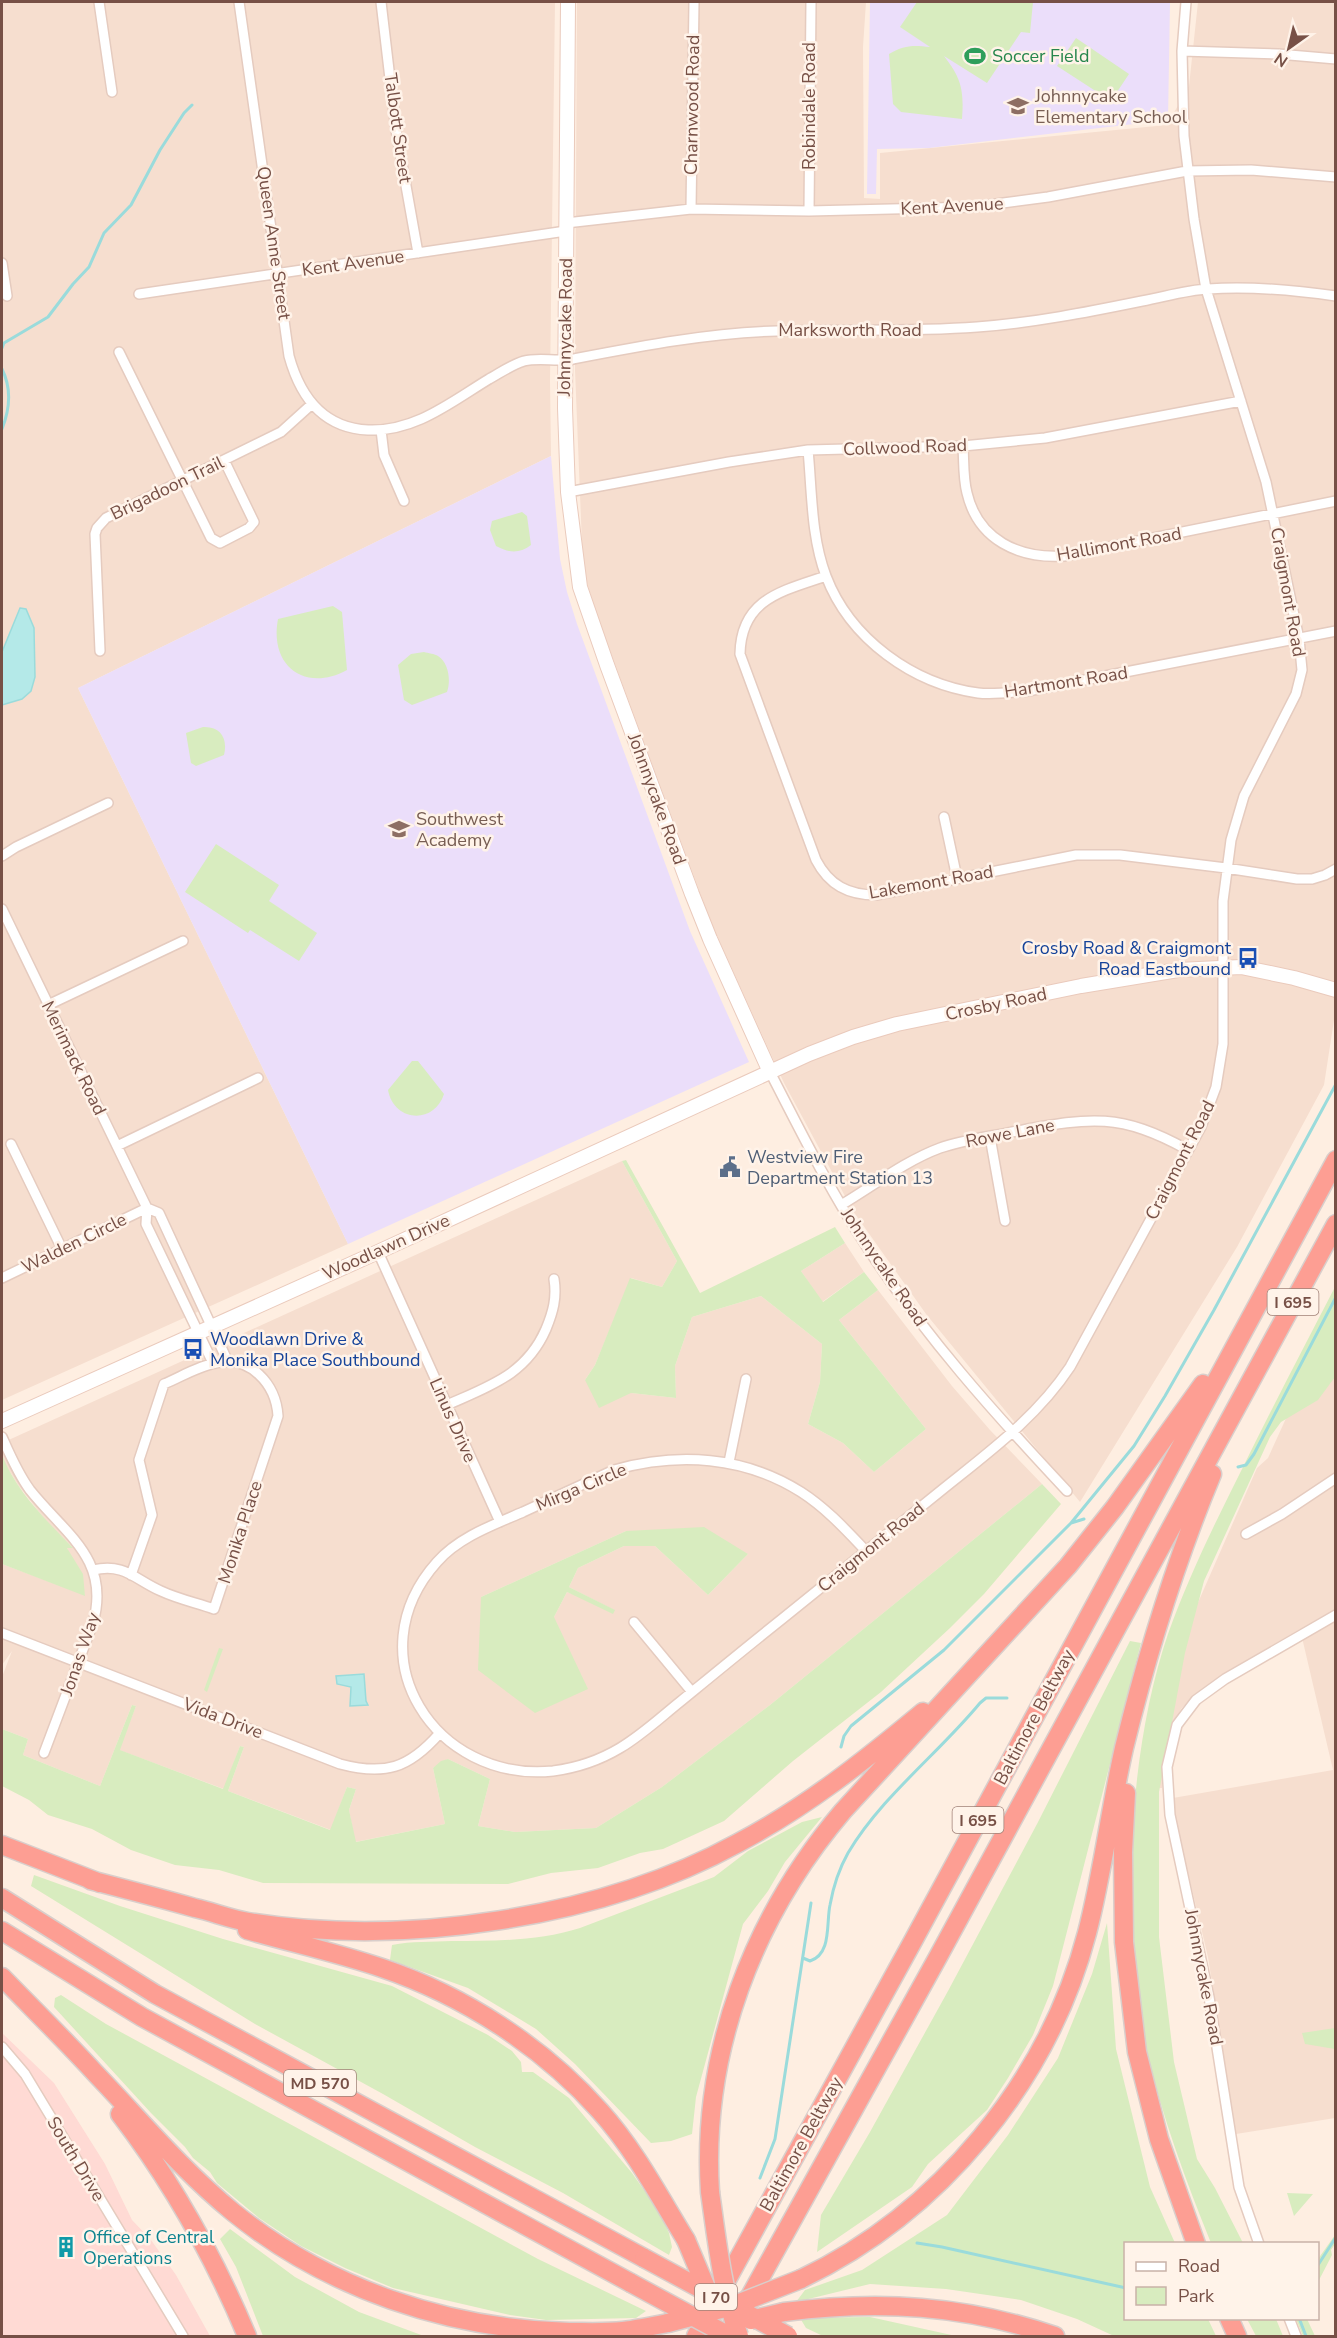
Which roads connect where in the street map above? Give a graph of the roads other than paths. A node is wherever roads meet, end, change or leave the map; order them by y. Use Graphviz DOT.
graph roads {
  1 [pos="99,2"];
  2 [pos="239,2"];
  3 [pos="381,2"];
  4 [pos="568,2"];
  5 [pos="694,2"];
  6 [pos="812,2"];
  7 [pos="1186,2"];
  8 [pos="1182,51"];
  9 [pos="1335,59"];
  10 [pos="112,92"];
  11 [pos="1187,171"];
  12 [pos="1335,177"];
  13 [pos="691,209"];
  14 [pos="809,210"];
  15 [pos="566,227"];
  16 [pos="418,253"];
  17 [pos="2,263"];
  18 [pos="277,274"];
  19 [pos="1206,289"];
  20 [pos="139,294"];
  21 [pos="7,296"];
  22 [pos="1335,296"];
  23 [pos="119,352"];
  24 [pos="565,360"];
  25 [pos="1241,400"];
  26 [pos="312,404"];
  27 [pos="381,430"];
  28 [pos="963,446"];
  29 [pos="808,450"];
  30 [pos="224,460"];
  31 [pos="181,481"];
  32 [pos="568,492"];
  33 [pos="404,501"];
  34 [pos="1335,501"];
  35 [pos="1274,514"];
  36 [pos="826,576"];
  37 [pos="1335,631"];
  38 [pos="1299,639"];
  39 [pos="100,651"];
  40 [pos="108,803"];
  41 [pos="944,817"];
  42 [pos="2,856"];
  43 [pos="1226,868"];
  44 [pos="1335,869"];
  45 [pos="957,878"];
  46 [pos="2,909"];
  47 [pos="183,941"];
  48 [pos="1223,968"];
  49 [pos="1335,990"];
  50 [pos="48,1005"];
  51 [pos="771,1072"];
  52 [pos="258,1078"];
  53 [pos="990,1137"];
  54 [pos="11,1144"];
  55 [pos="117,1146"];
  56 [pos="1188,1150"];
  57 [pos="1335,1160"];
  58 [pos="841,1205"];
  59 [pos="147,1208"];
  60 [pos="1005,1221"];
  61 [pos="1335,1224"];
  62 [pos="62,1249"];
  63 [pos="378,1252"];
  64 [pos="2,1278"];
  65 [pos="554,1279"];
  66 [pos="1258,1303"];
  67 [pos="212,1326"];
  68 [pos="198,1332"];
  69 [pos="220,1362"];
  70 [pos="746,1379"];
  71 [pos="1251,1381"];
  72 [pos="447,1405"];
  73 [pos="2,1421"];
  74 [pos="1012,1433"];
  75 [pos="2,1437"];
  76 [pos="729,1462"];
  77 [pos="1335,1478"];
  78 [pos="1067,1491"];
  79 [pos="500,1522"];
  80 [pos="1246,1534"];
  81 [pos="866,1551"];
  82 [pos="93,1570"];
  83 [pos="429,1571"];
  84 [pos="132,1575"];
  85 [pos="1335,1615"];
  86 [pos="634,1622"];
  87 [pos="2,1633"];
  88 [pos="987,1656"];
  89 [pos="78,1662"];
  90 [pos="692,1692"];
  91 [pos="1138,1697"];
  92 [pos="440,1734"];
  93 [pos="44,1753"];
  94 [pos="2,1845"];
  95 [pos="90,1880"];
  96 [pos="2,1898"];
  97 [pos="2,1931"];
  98 [pos="2,1977"];
  99 [pos="28,2004"];
  100 [pos="2,2047"];
  101 [pos="1195,2242"];
  102 [pos="1258,2242"];
  103 [pos="644,2258"];
  104 [pos="631,2283"];
  105 [pos="1229,2320"];
  106 [pos="1289,2320"];
  107 [pos="183,2337"];
  108 [pos="247,2337"];
  109 [pos="696,2337"];
  110 [pos="722,2337"];
  111 [pos="728,2337"];
  112 [pos="739,2337"];
  113 [pos="788,2337"];
  114 [pos="1055,2337"];
  115 [pos="1237,2337"];
  116 [pos="1296,2337"];
  1 -- 10 [label="street"];
  2 -- 18 [label="street, Queen Anne Street"];
  3 -- 16 [label="street, Talbott Street"];
  4 -- 15 [label="main road, Johnnycake Road"];
  5 -- 13 [label="street, Charnwood Road"];
  6 -- 14 [label="street, Robindale Road"];
  7 -- 8 [label="street, Craigmont Road"];
  8 -- 9 [label="street"];
  8 -- 11 [label="street, Craigmont Road"];
  11 -- 12 [label="street, Kent Avenue"];
  11 -- 14 [label="street, Kent Avenue"];
  11 -- 19 [label="street, Craigmont Road"];
  13 -- 14 [label="street, Kent Avenue"];
  13 -- 15 [label="street, Kent Avenue"];
  15 -- 16 [label="street, Kent Avenue"];
  15 -- 24 [label="main road, Johnnycake Road"];
  16 -- 18 [label="street, Kent Avenue"];
  17 -- 21 [label="street"];
  18 -- 20 [label="street, Kent Avenue"];
  18 -- 26 [label="street, Queen Anne Street"];
  19 -- 22 [label="street, Marksworth Road"];
  19 -- 24 [label="street, Marksworth Road"];
  19 -- 25 [label="street, Craigmont Road"];
  23 -- 31 [label="street"];
  24 -- 27 [label="street, Marksworth Road"];
  24 -- 32 [label="main road, Johnnycake Road"];
  25 -- 28 [label="street, Collwood Road"];
  25 -- 35 [label="street, Craigmont Road"];
  26 -- 27 [label="street, Queen Anne Street"];
  26 -- 30 [label="street, Brigadoon Trail"];
  27 -- 33 [label="street"];
  28 -- 29 [label="street, Collwood Road"];
  28 -- 35 [label="street, Hallimont Road"];
  29 -- 32 [label="street, Collwood Road"];
  29 -- 36 [label="street, Hartmont Road"];
  30 -- 31 [label="street, Brigadoon Trail"];
  30 -- 31 [label="street"];
  31 -- 39 [label="street, Brigadoon Trail"];
  32 -- 51 [label="main road, Johnnycake Road"];
  34 -- 35 [label="street, Hallimont Road"];
  35 -- 38 [label="street, Craigmont Road"];
  36 -- 38 [label="street, Hartmont Road"];
  36 -- 45 [label="street, Lakemont Road"];
  37 -- 38 [label="street, Hartmont Road"];
  38 -- 43 [label="street, Craigmont Road"];
  40 -- 42 [label="street"];
  41 -- 45 [label="street"];
  43 -- 44 [label="street, Lakemont Road"];
  43 -- 45 [label="street, Lakemont Road"];
  43 -- 48 [label="street, Craigmont Road"];
  46 -- 50 [label="street, Merimack Road"];
  47 -- 50 [label="street"];
  48 -- 49 [label="main road, Crosby Road"];
  48 -- 51 [label="main road, Crosby Road"];
  48 -- 56 [label="street, Craigmont Road"];
  50 -- 55 [label="street, Merimack Road"];
  51 -- 58 [label="street, Johnnycake Road"];
  51 -- 63 [label="main road, Woodlawn Drive"];
  52 -- 55 [label="street"];
  53 -- 56 [label="street, Rowe Lane"];
  53 -- 58 [label="street, Rowe Lane"];
  53 -- 60 [label="street"];
  54 -- 62 [label="street"];
  55 -- 59 [label="street, Merimack Road"];
  56 -- 74 [label="street, Craigmont Road"];
  57 -- 66 [label="highway, Baltimore Beltway / I 695"];
  58 -- 74 [label="street, Johnnycake Road"];
  59 -- 62 [label="street, Walden Circle"];
  59 -- 67 [label="street, Merimack Road"];
  59 -- 68 [label="street, Merimack Road"];
  61 -- 71 [label="highway, Baltimore Beltway / I 695"];
  62 -- 64 [label="street, Walden Circle"];
  63 -- 67 [label="main road, Woodlawn Drive"];
  63 -- 72 [label="street, Linus Drive"];
  65 -- 72 [label="street"];
  66 -- 88 [label="highway"];
  66 -- 109 [label="highway, Baltimore Beltway / I 695"];
  67 -- 68 [label="main road, Woodlawn Drive"];
  67 -- 69 [label="street, Merimack Road"];
  68 -- 69 [label="street, Merimack Road"];
  68 -- 73 [label="main road, Woodlawn Drive"];
  69 -- 84 [label="street"];
  69 -- 84 [label="street, Monika Place"];
  70 -- 76 [label="street"];
  71 -- 91 [label="highway"];
  71 -- 111 [label="highway, Baltimore Beltway / I 695"];
  72 -- 79 [label="street, Linus Drive"];
  74 -- 78 [label="street, Johnnycake Road"];
  74 -- 81 [label="street, Craigmont Road"];
  75 -- 82 [label="street, Jonas Way"];
  76 -- 79 [label="street, Mirga Circle"];
  76 -- 81 [label="street, Mirga Circle"];
  77 -- 80 [label="street"];
  79 -- 83 [label="street, Mirga Circle"];
  81 -- 90 [label="street, Craigmont Road"];
  82 -- 84 [label="street, Monika Place"];
  82 -- 89 [label="street, Jonas Way"];
  83 -- 92 [label="street, Craigmont Road"];
  85 -- 102 [label="street, Johnnycake Road"];
  86 -- 90 [label="street"];
  87 -- 89 [label="street, Vida Drive"];
  88 -- 95 [label="highway"];
  88 -- 112 [label="highway, bridge"];
  89 -- 92 [label="street, Vida Drive"];
  89 -- 93 [label="street, Jonas Way"];
  90 -- 92 [label="street, Craigmont Road"];
  91 -- 99 [label="highway, bridge"];
  91 -- 101 [label="highway"];
  94 -- 95 [label="highway"];
  95 -- 110 [label="highway, bridge"];
  96 -- 103 [label="highway, MD 570"];
  97 -- 104 [label="highway, MD 570"];
  98 -- 99 [label="highway"];
  99 -- 108 [label="highway"];
  100 -- 107 [label="street, South Drive"];
  103 -- 113 [label="highway, I 70, bridge"];
  104 -- 111 [label="highway, I 70, bridge"];
  105 -- 115 [label="highway"];
  106 -- 116 [label="street"];
  109 -- 114 [label="highway, bridge"];
}
